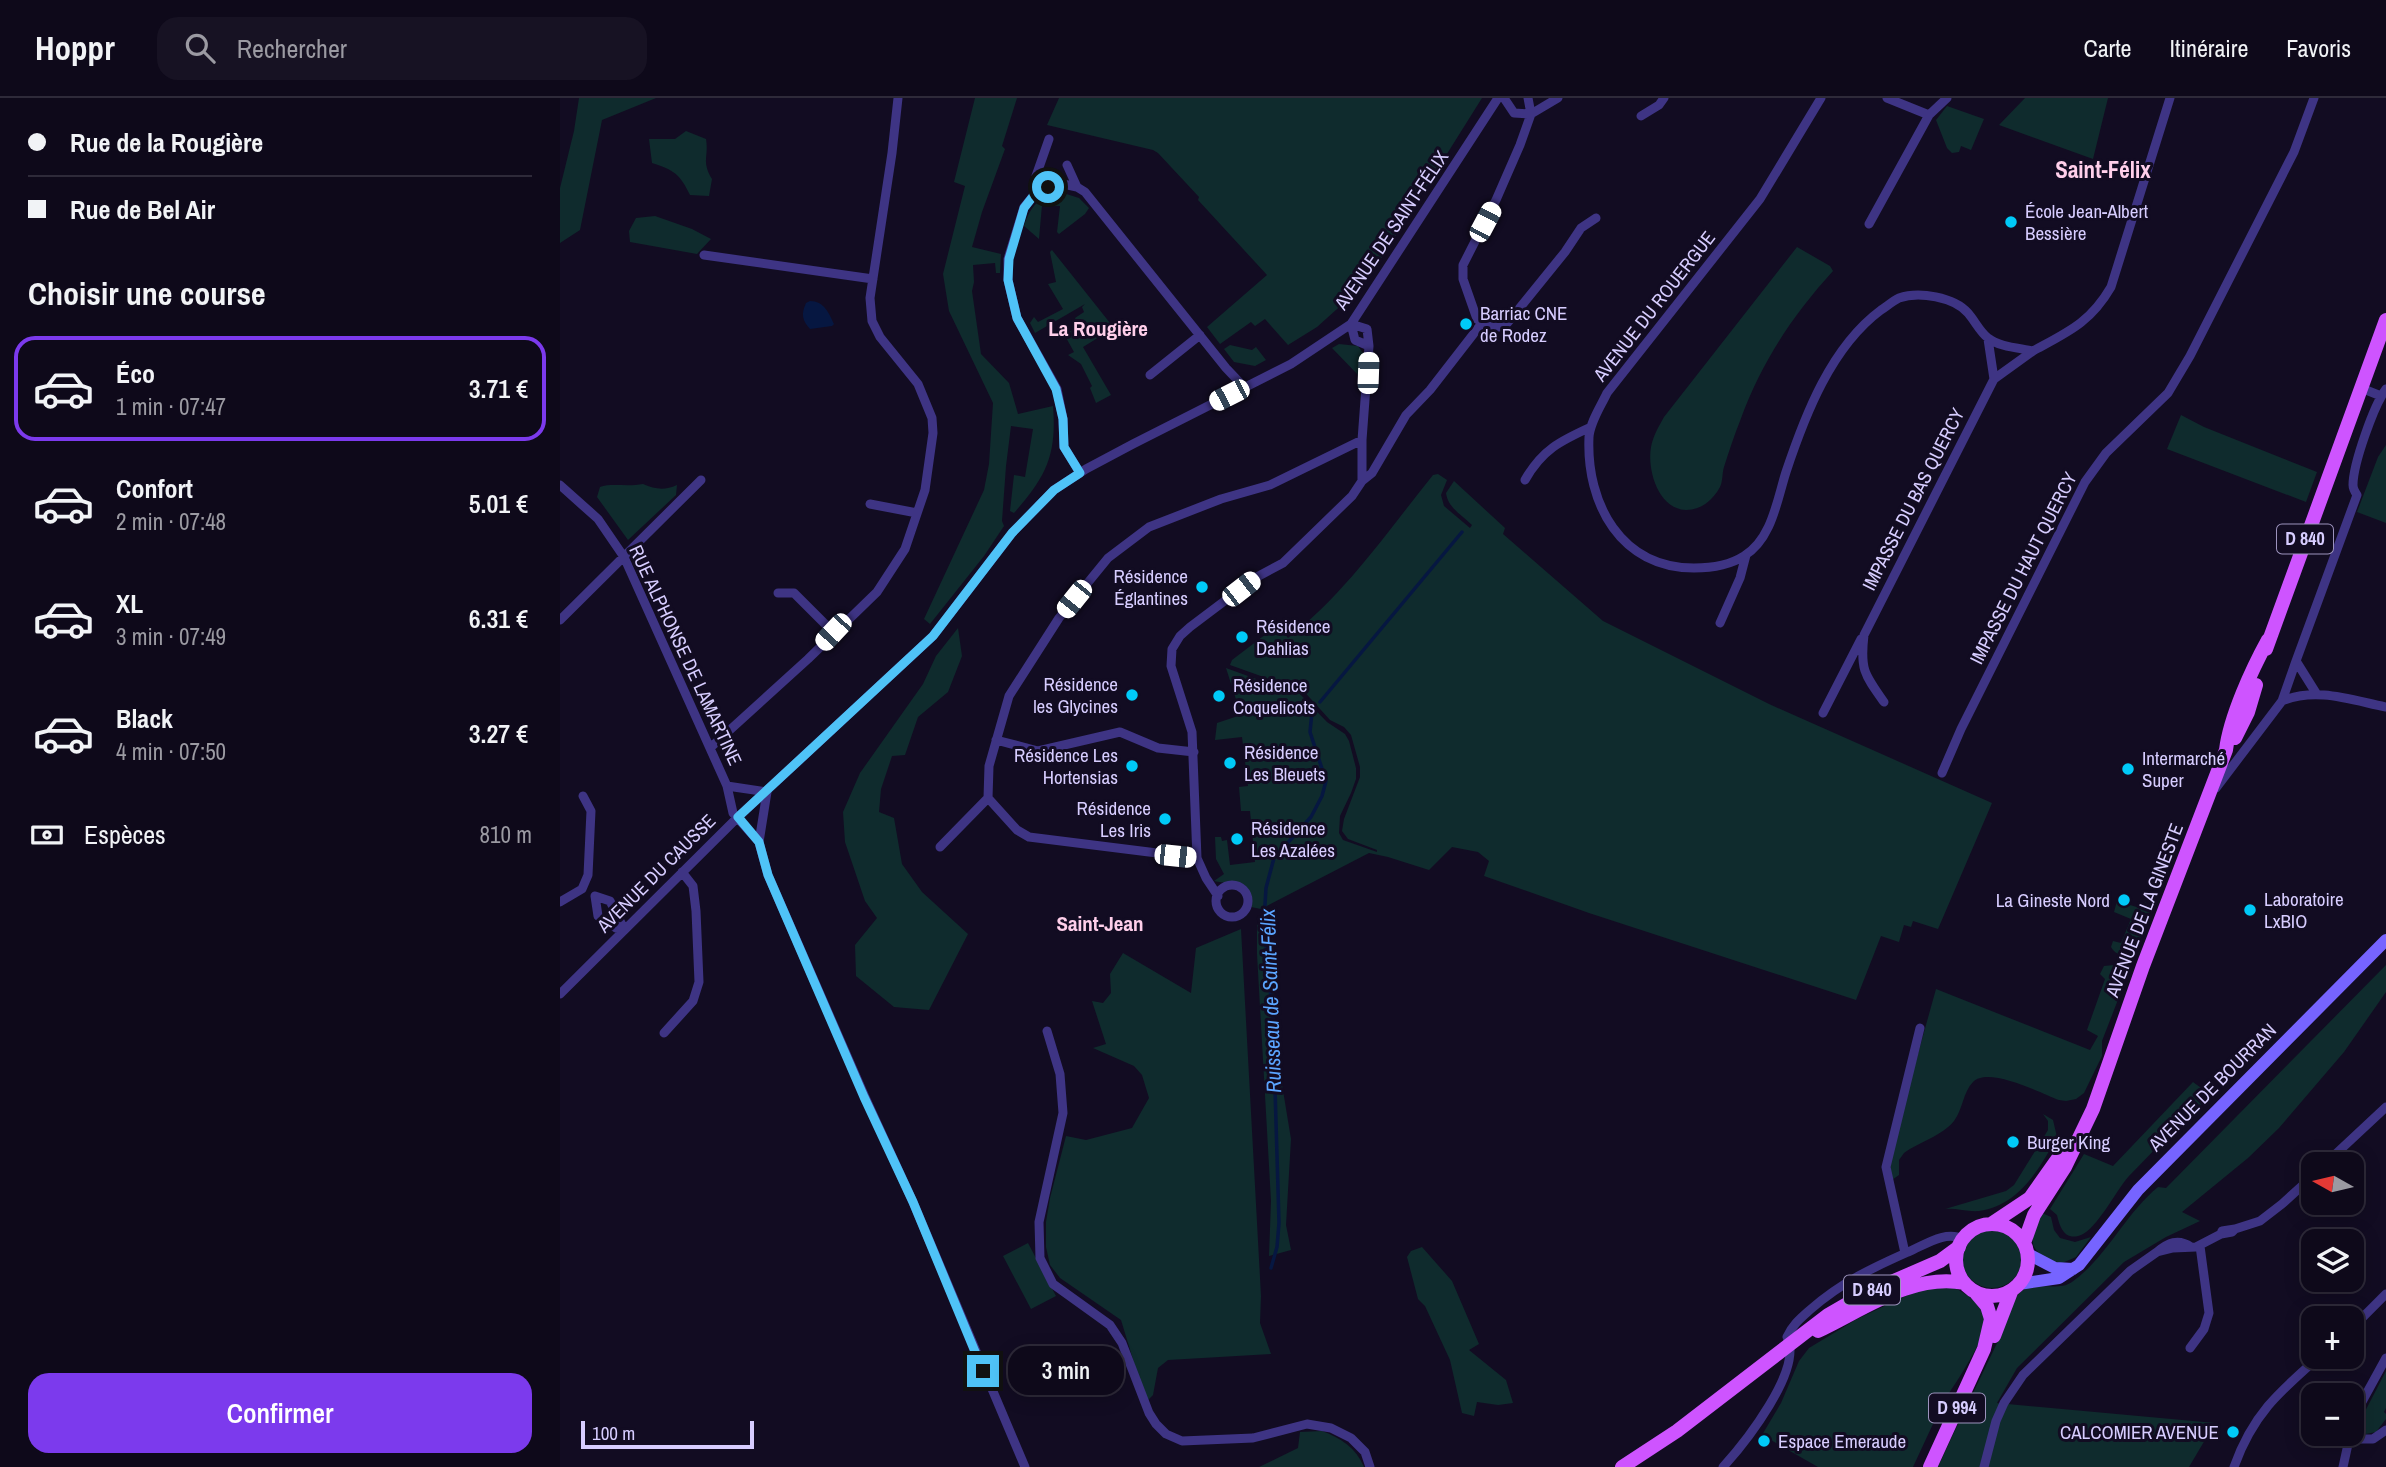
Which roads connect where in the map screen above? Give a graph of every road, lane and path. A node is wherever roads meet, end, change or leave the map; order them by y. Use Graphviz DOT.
graph roads {
  1 [pos="898,98"];
  2 [pos="1498,98"];
  3 [pos="1504,98"];
  4 [pos="1528,98"];
  5 [pos="1558,98"];
  6 [pos="1664,98"];
  7 [pos="1821,98"];
  8 [pos="1887,98"];
  9 [pos="1947,98"];
  10 [pos="2170,98"];
  11 [pos="2314,98"];
  12 [pos="1531,114"];
  13 [pos="1929,115"];
  14 [pos="1641,116"];
  15 [pos="1049,139"];
  16 [pos="1066,165"];
  17 [pos="1077,187"];
  18 [pos="1038,190"];
  19 [pos="1596,218"];
  20 [pos="1869,224"];
  21 [pos="704,255"];
  22 [pos="873,279"];
  23 [pos="2386,320"];
  24 [pos="1482,323"];
  25 [pos="1351,324"];
  26 [pos="1200,335"];
  27 [pos="1988,338"];
  28 [pos="2034,351"];
  29 [pos="1150,375"];
  30 [pos="1994,379"];
  31 [pos="1244,387"];
  32 [pos="2361,388"];
  33 [pos="2383,393"];
  34 [pos="1591,427"];
  35 [pos="1362,440"];
  36 [pos="1080,473"];
  37 [pos="701,480"];
  38 [pos="1525,480"];
  39 [pos="1362,481"];
  40 [pos="560,485"];
  41 [pos="870,504"];
  42 [pos="917,513"];
  43 [pos="1746,555"];
  44 [pos="624,556"];
  45 [pos="778,593"];
  46 [pos="560,620"];
  47 [pos="1720,623"];
  48 [pos="833,632"];
  49 [pos="1864,635"];
  50 [pos="933,636"];
  51 [pos="2296,662"];
  52 [pos="2316,693"];
  53 [pos="2282,701"];
  54 [pos="1884,702"];
  55 [pos="2386,707"];
  56 [pos="1822,713"];
  57 [pos="996,740"];
  58 [pos="710,748"];
  59 [pos="1194,752"];
  60 [pos="1942,773"];
  61 [pos="727,786"];
  62 [pos="767,792"];
  63 [pos="583,796"];
  64 [pos="988,798"];
  65 [pos="2206,801"];
  66 [pos="738,817"];
  67 [pos="759,842"];
  68 [pos="940,847"];
  69 [pos="1197,858"];
  70 [pos="682,872"];
  71 [pos="582,889"];
  72 [pos="1218,896"];
  73 [pos="595,897"];
  74 [pos="560,902"];
  75 [pos="624,929"];
  76 [pos="2386,940"];
  77 [pos="560,994"];
  78 [pos="1920,1028"];
  79 [pos="1047,1031"];
  80 [pos="664,1033"];
  81 [pos="2100,1085"];
  82 [pos="2386,1107"];
  83 [pos="2338,1152"];
  84 [pos="2301,1186"];
  85 [pos="1991,1224"];
  86 [pos="1961,1243"];
  87 [pos="2196,1246"];
  88 [pos="2026,1249"];
  89 [pos="1905,1253"];
  90 [pos="2073,1269"];
  91 [pos="1969,1287"];
  92 [pos="2015,1288"];
  93 [pos="2386,1294"];
  94 [pos="2364,1316"];
  95 [pos="1791,1344"];
  96 [pos="2190,1348"];
  97 [pos="1984,1349"];
  98 [pos="2386,1358"];
  99 [pos="2305,1369"];
  100 [pos="2364,1398"];
  101 [pos="2386,1430"];
  102 [pos="2364,1438"];
  103 [pos="2348,1446"];
  104 [pos="1025,1467"];
  105 [pos="1370,1467"];
  106 [pos="1622,1467"];
  107 [pos="1723,1467"];
  108 [pos="1930,1467"];
  109 [pos="1984,1467"];
  110 [pos="2234,1467"];
  111 [pos="2343,1467"];
  1 -- 22 [label="street"];
  2 -- 25 [label="street, AVENUE DE SAINT-FÉLIX"];
  3 -- 12 [label="street"];
  4 -- 12 [label="street"];
  5 -- 12 [label="street"];
  6 -- 14 [label="street"];
  7 -- 34 [label="street, AVENUE DU ROUERGUE"];
  8 -- 13 [label="street"];
  9 -- 13 [label="street"];
  10 -- 28 [label="street"];
  11 -- 60 [label="street, IMPASSE DU HAUT QUERCY"];
  12 -- 24 [label="street"];
  13 -- 20 [label="street"];
  15 -- 18 [label="street"];
  16 -- 17 [label="street"];
  17 -- 18 [label="street"];
  17 -- 26 [label="street"];
  18 -- 36 [label="street"];
  19 -- 24 [label="street"];
  21 -- 22 [label="street"];
  22 -- 42 [label="street"];
  23 -- 32 [label="main road, AVENUE DE LA GINESTE / D 840"];
  24 -- 39 [label="street"];
  25 -- 31 [label="street, AVENUE DE SAINT-FÉLIX"];
  25 -- 35 [label="street"];
  26 -- 29 [label="street"];
  26 -- 31 [label="street"];
  27 -- 28 [label="street"];
  27 -- 30 [label="street"];
  27 -- 43 [label="street"];
  28 -- 30 [label="street, IMPASSE DU BAS QUERCY"];
  30 -- 49 [label="street, IMPASSE DU BAS QUERCY"];
  31 -- 36 [label="street, AVENUE DE SAINT-FÉLIX"];
  32 -- 33 [label="street"];
  32 -- 65 [label="main road, AVENUE DE LA GINESTE / D 840"];
  33 -- 51 [label="street"];
  34 -- 38 [label="street"];
  34 -- 43 [label="street, AVENUE DU ROUERGUE"];
  35 -- 39 [label="street"];
  35 -- 57 [label="street"];
  36 -- 50 [label="street, AVENUE DE SAINT-FÉLIX"];
  37 -- 44 [label="street"];
  39 -- 59 [label="street"];
  40 -- 44 [label="street, RUE ALPHONSE DE LAMARTINE"];
  41 -- 42 [label="street"];
  42 -- 48 [label="street"];
  43 -- 47 [label="street"];
  44 -- 46 [label="street"];
  44 -- 58 [label="street, RUE ALPHONSE DE LAMARTINE"];
  45 -- 48 [label="street"];
  48 -- 58 [label="street"];
  49 -- 54 [label="street, IMPASSE DU BAS QUERCY"];
  49 -- 56 [label="street, IMPASSE DU BAS QUERCY"];
  50 -- 62 [label="street, AVENUE DU CAUSSE"];
  51 -- 52 [label="street"];
  51 -- 53 [label="street"];
  52 -- 53 [label="street"];
  52 -- 55 [label="street"];
  53 -- 65 [label="street"];
  57 -- 59 [label="street"];
  57 -- 64 [label="street"];
  58 -- 61 [label="street, RUE ALPHONSE DE LAMARTINE"];
  59 -- 69 [label="street"];
  61 -- 62 [label="street"];
  61 -- 66 [label="street, RUE ALPHONSE DE LAMARTINE"];
  62 -- 66 [label="street, AVENUE DU CAUSSE"];
  62 -- 67 [label="street"];
  63 -- 71 [label="street"];
  64 -- 68 [label="street"];
  64 -- 69 [label="street"];
  65 -- 81 [label="main road, AVENUE DE LA GINESTE / D 840"];
  66 -- 67 [label="street"];
  66 -- 70 [label="street, AVENUE DU CAUSSE"];
  67 -- 104 [label="street"];
  69 -- 72 [label="street"];
  70 -- 75 [label="street, AVENUE DU CAUSSE"];
  70 -- 80 [label="street"];
  71 -- 73 [label="street"];
  71 -- 74 [label="street"];
  73 -- 75 [label="street"];
  73 -- 75 [label="street"];
  75 -- 77 [label="street, AVENUE DU CAUSSE"];
  76 -- 90 [label="main road, AVENUE DE BOURRAN"];
  78 -- 89 [label="street"];
  79 -- 105 [label="street"];
  81 -- 85 [label="main road, D 840"];
  81 -- 88 [label="main road, D 840"];
  82 -- 83 [label="street"];
  84 -- 87 [label="street"];
  85 -- 86 [label="main road"];
  85 -- 88 [label="main road"];
  86 -- 89 [label="street"];
  86 -- 91 [label="main road"];
  86 -- 95 [label="main road, D 840"];
  87 -- 96 [label="street"];
  87 -- 109 [label="street"];
  88 -- 90 [label="main road"];
  88 -- 92 [label="main road"];
  89 -- 95 [label="street"];
  90 -- 92 [label="main road, AVENUE DE BOURRAN"];
  91 -- 92 [label="main road"];
  91 -- 95 [label="main road, D 840"];
  91 -- 97 [label="main road, D 994"];
  92 -- 97 [label="main road, D 994"];
  93 -- 94 [label="street"];
  95 -- 106 [label="main road, D 840"];
  95 -- 107 [label="street"];
  97 -- 108 [label="main road, D 994"];
  98 -- 100 [label="street"];
  99 -- 110 [label="street"];
  101 -- 102 [label="street"];
  103 -- 111 [label="street"];
}
